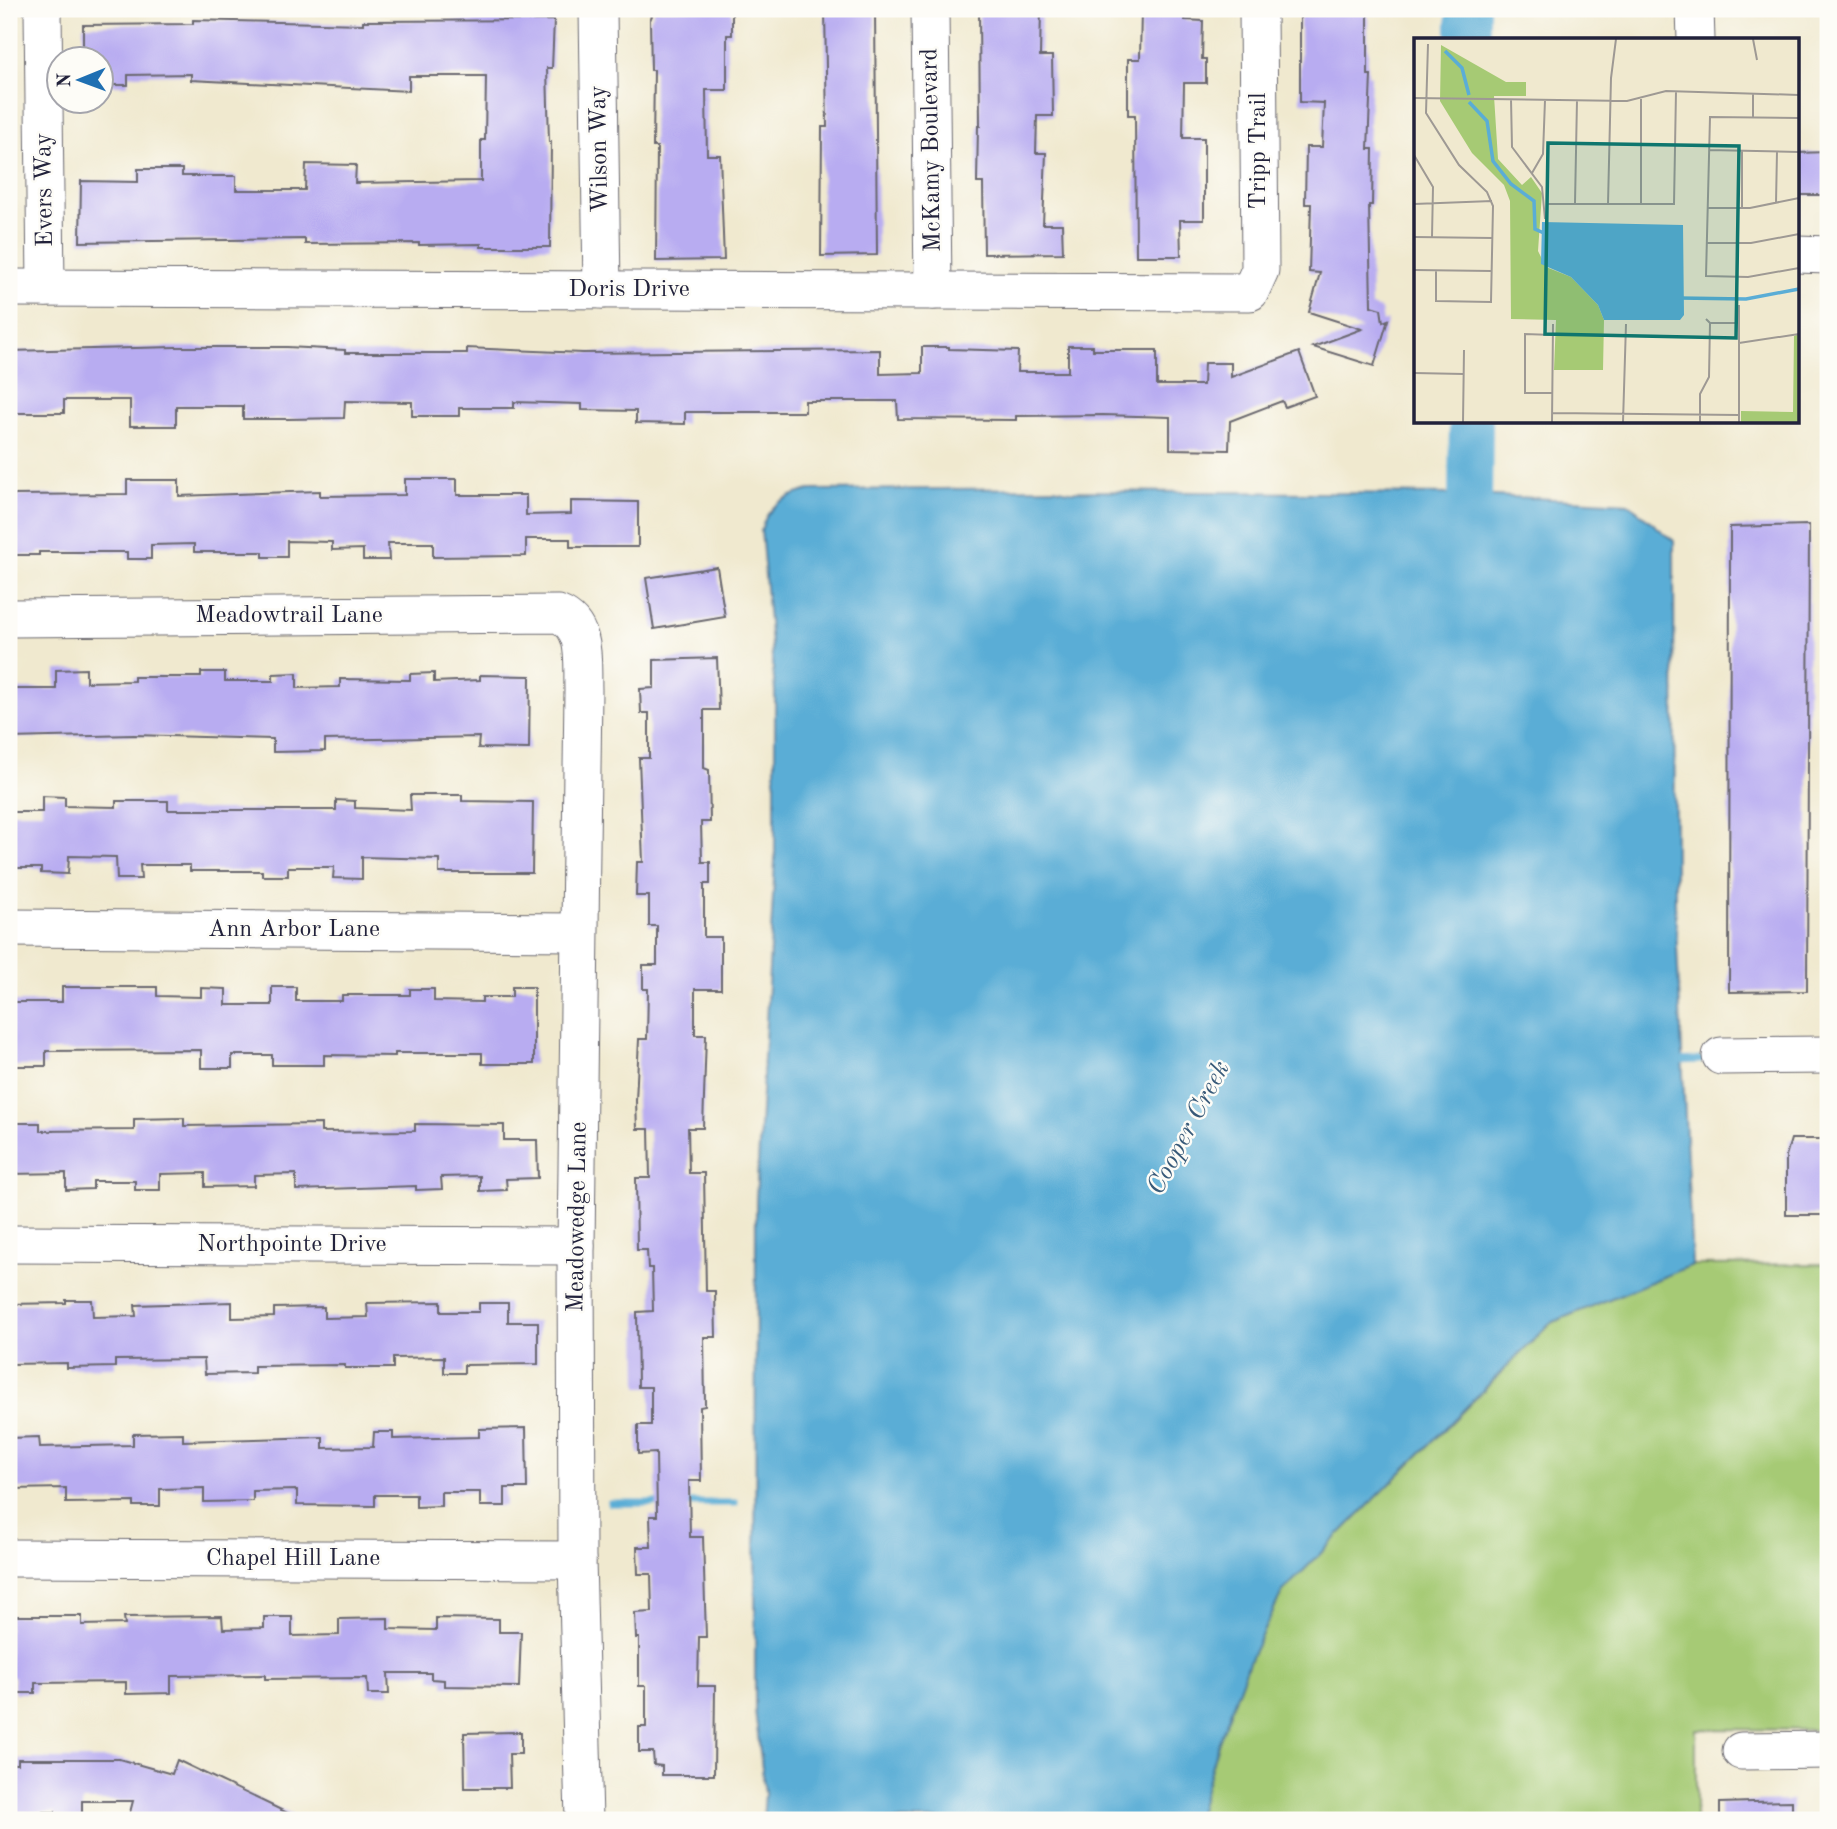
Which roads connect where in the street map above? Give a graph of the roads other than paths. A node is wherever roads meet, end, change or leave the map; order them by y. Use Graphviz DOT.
graph roads {
  1 [pos="43,9"];
  2 [pos="598,9"];
  3 [pos="930,9"];
  4 [pos="1258,9"];
  5 [pos="1695,9"];
  6 [pos="1696,38"];
  7 [pos="1798,254"];
  8 [pos="1828,255"];
  9 [pos="9,288"];
  10 [pos="46,288"];
  11 [pos="602,290"];
  12 [pos="933,291"];
  13 [pos="1250,292"];
  14 [pos="9,618"];
  15 [pos="569,618"];
  16 [pos="9,928"];
  17 [pos="578,932"];
  18 [pos="1828,1055"];
  19 [pos="1721,1056"];
  20 [pos="9,1244"];
  21 [pos="576,1246"];
  22 [pos="9,1558"];
  23 [pos="578,1560"];
  24 [pos="1828,1750"];
  25 [pos="1741,1751"];
  26 [pos="584,1820"];
  1 -- 10 [label="street, Evers Way"];
  2 -- 11 [label="street, Wilson Way"];
  3 -- 12 [label="street, McKamy Boulevard"];
  4 -- 13 [label="street, Tripp Trail"];
  5 -- 6 [label="street"];
  7 -- 8 [label="street"];
  9 -- 10 [label="street, Doris Drive"];
  10 -- 11 [label="street, Doris Drive"];
  11 -- 12 [label="street, Doris Drive"];
  12 -- 13 [label="street, Doris Drive"];
  14 -- 15 [label="street, Meadowtrail Lane"];
  15 -- 17 [label="street, Meadowedge Lane"];
  16 -- 17 [label="street, Ann Arbor Lane"];
  17 -- 21 [label="street, Meadowedge Lane"];
  18 -- 19 [label="street"];
  20 -- 21 [label="street, Northpointe Drive"];
  21 -- 23 [label="street, Meadowedge Lane"];
  22 -- 23 [label="street, Chapel Hill Lane"];
  23 -- 26 [label="street, Meadowedge Lane"];
  24 -- 25 [label="street"];
}
